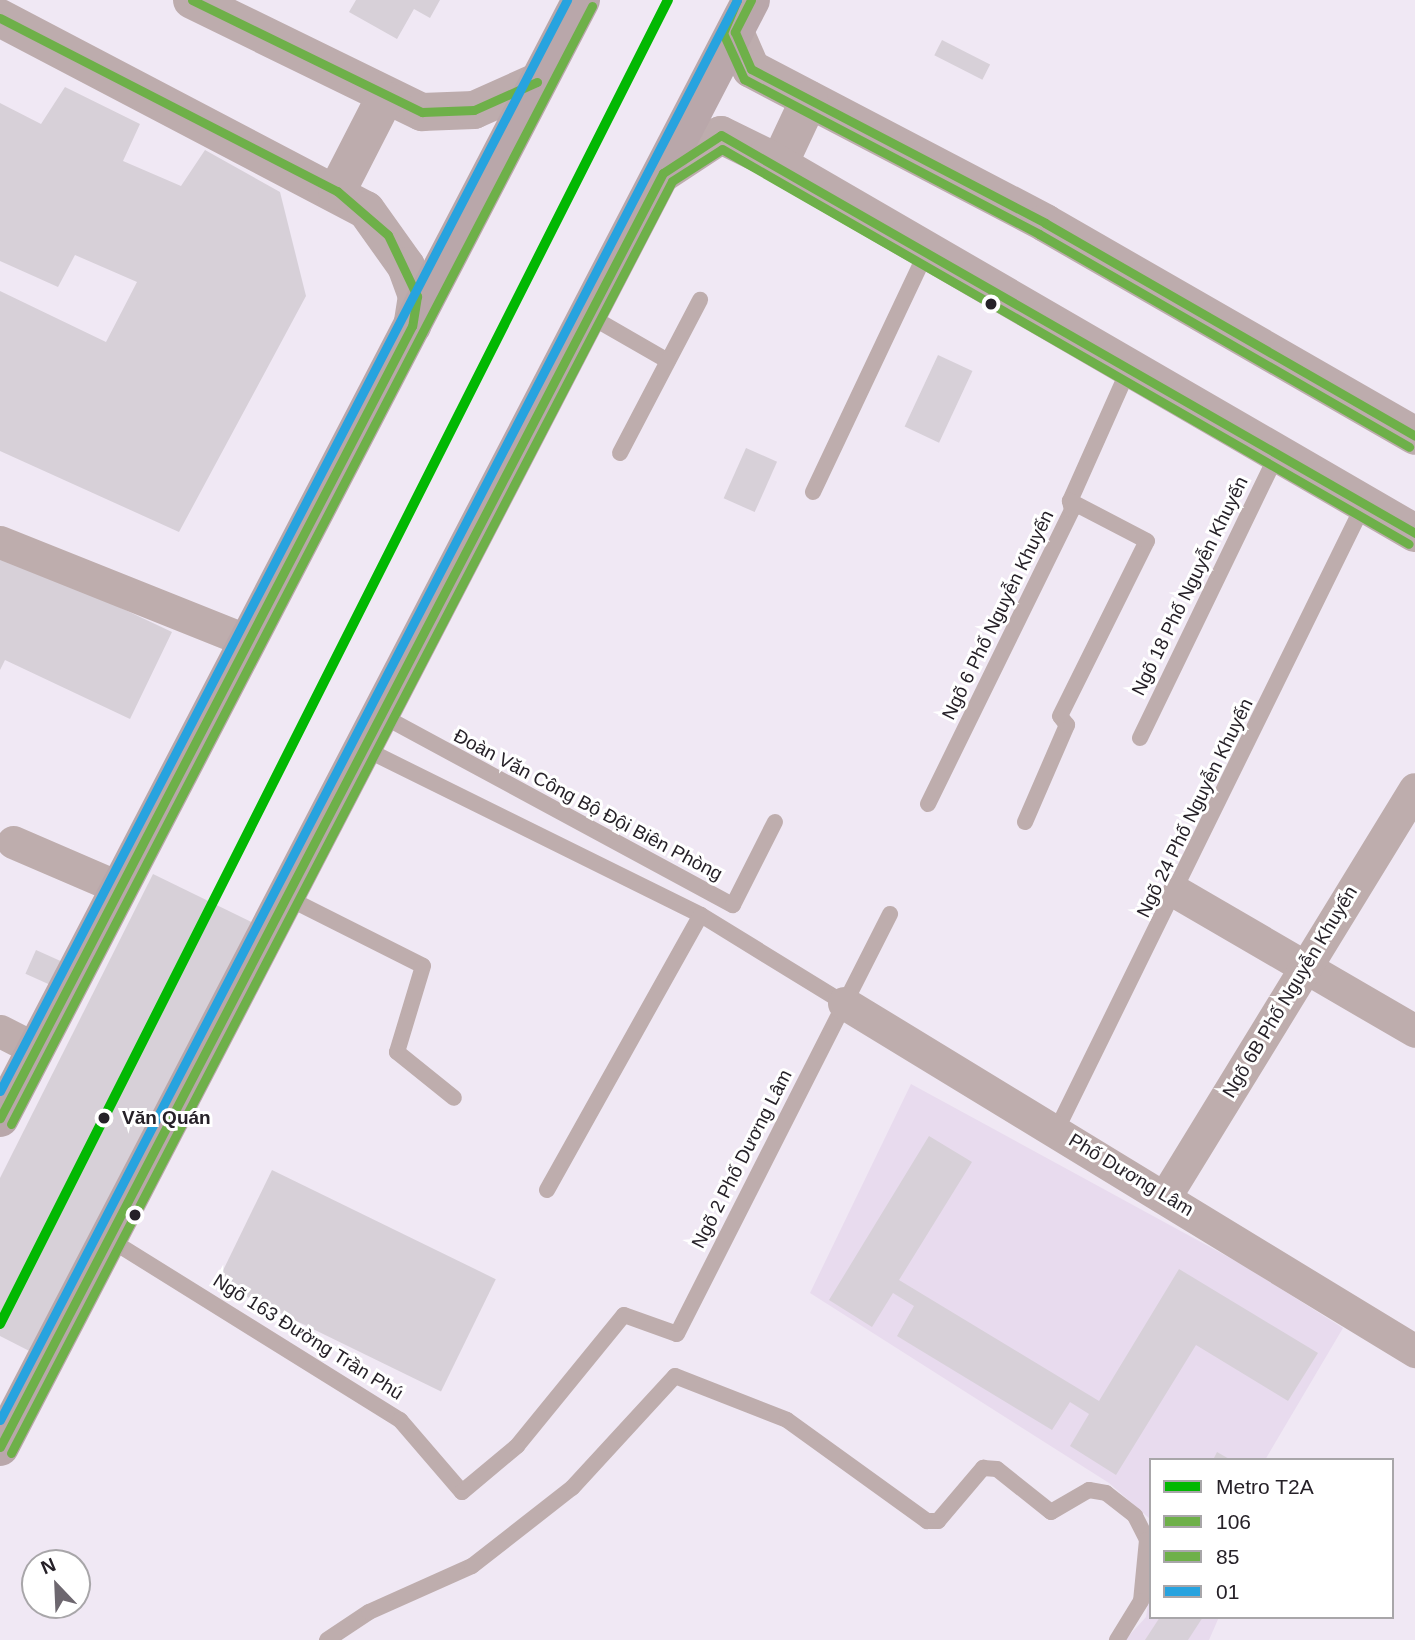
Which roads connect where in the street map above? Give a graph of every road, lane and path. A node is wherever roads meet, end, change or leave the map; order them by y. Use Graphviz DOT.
graph roads {
  1 [pos="192,0"];
  2 [pos="581,0"];
  3 [pos="743,16"];
  4 [pos="0,18"];
  5 [pos="537,82"];
  6 [pos="384,99"];
  7 [pos="809,100"];
  8 [pos="779,164"];
  9 [pos="663,173"];
  10 [pos="337,191"];
  11 [pos="928,249"];
  12 [pos="699,300"];
  13 [pos="589,315"];
  14 [pos="412,326"];
  15 [pos="668,361"];
  16 [pos="1130,366"];
  17 [pos="1415,436"];
  18 [pos="1278,452"];
  19 [pos="620,453"];
  20 [pos="813,492"];
  21 [pos="1070,501"];
  22 [pos="1365,502"];
  23 [pos="1415,533"];
  24 [pos="0,542"];
  25 [pos="248,641"];
  26 [pos="381,715"];
  27 [pos="1140,738"];
  28 [pos="363,748"];
  29 [pos="1415,789"];
  30 [pos="928,804"];
  31 [pos="775,822"];
  32 [pos="1025,822"];
  33 [pos="13,842"];
  34 [pos="120,888"];
  35 [pos="1178,893"];
  36 [pos="286,897"];
  37 [pos="890,914"];
  38 [pos="701,915"];
  39 [pos="1306,964"];
  40 [pos="844,1003"];
  41 [pos="0,1031"];
  42 [pos="1415,1031"];
  43 [pos="35,1049"];
  44 [pos="454,1098"];
  45 [pos="0,1118"];
  46 [pos="1057,1129"];
  47 [pos="547,1190"];
  48 [pos="1166,1195"];
  49 [pos="108,1239"];
  50 [pos="677,1334"];
  51 [pos="1415,1352"];
  52 [pos="0,1447"];
  53 [pos="327,1640"];
  54 [pos="1117,1640"];
  1 -- 6 [label="street"];
  2 -- 5 [label="highway"];
  3 -- 7 [label="street"];
  3 -- 9 [label="highway"];
  4 -- 10 [label="street"];
  5 -- 6 [label="street"];
  5 -- 14 [label="highway"];
  6 -- 10 [label="street"];
  7 -- 8 [label="street"];
  7 -- 17 [label="street"];
  8 -- 9 [label="street"];
  8 -- 11 [label="street"];
  9 -- 13 [label="highway"];
  10 -- 14 [label="street"];
  11 -- 16 [label="street"];
  11 -- 20 [label="lane"];
  12 -- 15 [label="lane"];
  13 -- 15 [label="lane"];
  13 -- 26 [label="highway"];
  14 -- 25 [label="highway"];
  15 -- 19 [label="lane"];
  16 -- 18 [label="street"];
  16 -- 21 [label="lane, Ngõ 6 Phố Nguyễn Khuyến"];
  18 -- 22 [label="street"];
  18 -- 27 [label="lane, Ngõ 18 Phố Nguyễn Khuyến"];
  21 -- 30 [label="lane, Ngõ 6 Phố Nguyễn Khuyến"];
  21 -- 32 [label="lane"];
  22 -- 23 [label="street"];
  22 -- 35 [label="lane, Ngõ 24 Phố Nguyễn Khuyến"];
  24 -- 25 [label="street"];
  25 -- 34 [label="highway"];
  26 -- 28 [label="highway"];
  26 -- 31 [label="lane, Đoàn Văn Công Bộ Đội Biên Phòng"];
  28 -- 36 [label="highway"];
  28 -- 38 [label="lane"];
  29 -- 39 [label="street, Ngõ 6B Phố Nguyễn Khuyến"];
  33 -- 34 [label="street"];
  34 -- 43 [label="highway"];
  35 -- 39 [label="street"];
  35 -- 46 [label="lane, Ngõ 24 Phố Nguyễn Khuyến"];
  36 -- 44 [label="lane"];
  36 -- 49 [label="highway"];
  37 -- 40 [label="lane, Ngõ 2 Phố Dương Lâm"];
  38 -- 40 [label="lane"];
  38 -- 47 [label="lane"];
  39 -- 42 [label="street"];
  39 -- 48 [label="street, Ngõ 6B Phố Nguyễn Khuyến"];
  40 -- 46 [label="street, Phố Dương Lâm"];
  40 -- 50 [label="lane, Ngõ 2 Phố Dương Lâm"];
  41 -- 43 [label="street"];
  43 -- 45 [label="highway"];
  46 -- 48 [label="street, Phố Dương Lâm"];
  48 -- 51 [label="street, Phố Dương Lâm"];
  49 -- 50 [label="lane, Ngõ 163 Đường Trần Phú"];
  49 -- 52 [label="highway"];
  53 -- 54 [label="lane"];
}
